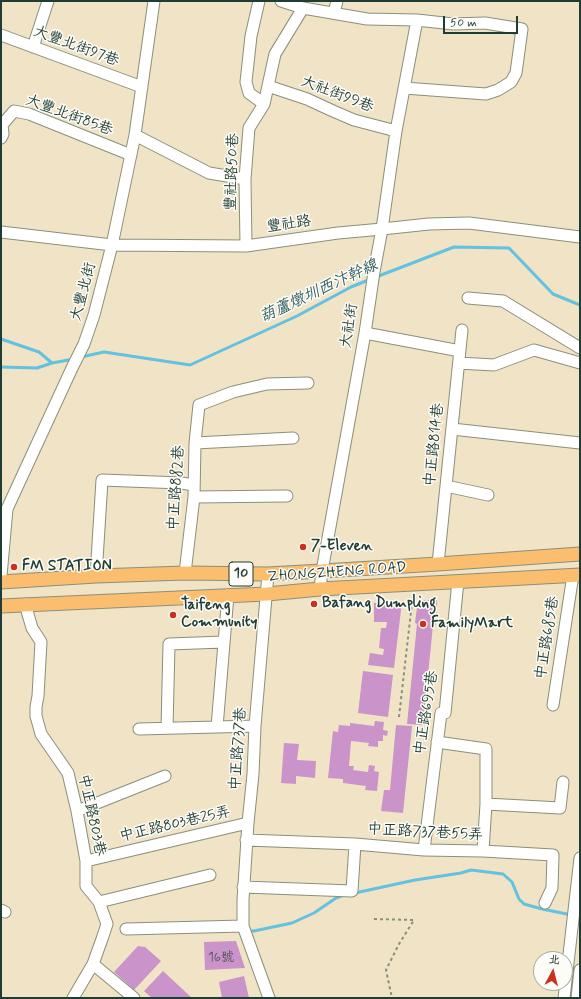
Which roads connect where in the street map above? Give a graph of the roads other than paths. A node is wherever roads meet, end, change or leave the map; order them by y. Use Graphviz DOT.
graph roads {
  1 [pos="48,1"];
  2 [pos="154,1"];
  3 [pos="259,1"];
  4 [pos="281,1"];
  5 [pos="337,1"];
  6 [pos="303,8"];
  7 [pos="334,13"];
  8 [pos="417,20"];
  9 [pos="1,35"];
  10 [pos="33,47"];
  11 [pos="268,86"];
  12 [pos="142,87"];
  13 [pos="404,88"];
  14 [pos="264,104"];
  15 [pos="2,124"];
  16 [pos="396,131"];
  17 [pos="135,135"];
  18 [pos="1,138"];
  19 [pos="131,155"];
  20 [pos="245,179"];
  21 [pos="382,229"];
  22 [pos="1,232"];
  23 [pos="580,236"];
  24 [pos="112,245"];
  25 [pos="246,246"];
  26 [pos="468,298"];
  27 [pos="462,330"];
  28 [pos="365,333"];
  29 [pos="580,348"];
  30 [pos="454,350"];
  31 [pos="459,362"];
  32 [pos="580,363"];
  33 [pos="308,382"];
  34 [pos="452,429"];
  35 [pos="293,438"];
  36 [pos="195,443"];
  37 [pos="580,443"];
  38 [pos="194,485"];
  39 [pos="446,486"];
  40 [pos="488,494"];
  41 [pos="287,496"];
  42 [pos="194,497"];
  43 [pos="4,509"];
  44 [pos="580,554"];
  45 [pos="438,564"];
  46 [pos="322,571"];
  47 [pos="185,573"];
  48 [pos="268,574"];
  49 [pos="576,575"];
  50 [pos="1,576"];
  51 [pos="96,576"];
  52 [pos="458,581"];
  53 [pos="1,582"];
  54 [pos="320,589"];
  55 [pos="267,594"];
  56 [pos="228,595"];
  57 [pos="25,604"];
  58 [pos="1,606"];
  59 [pos="224,642"];
  60 [pos="553,705"];
  61 [pos="255,726"];
  62 [pos="217,727"];
  63 [pos="168,728"];
  64 [pos="139,729"];
  65 [pos="437,742"];
  66 [pos="165,776"];
  67 [pos="563,782"];
  68 [pos="486,804"];
  69 [pos="77,811"];
  70 [pos="248,823"];
  71 [pos="246,840"];
  72 [pos="354,844"];
  73 [pos="424,850"];
  74 [pos="483,852"];
  75 [pos="580,858"];
  76 [pos="86,861"];
  77 [pos="210,875"];
  78 [pos="243,887"];
  79 [pos="99,902"];
  80 [pos="545,903"];
  81 [pos="243,926"];
  82 [pos="126,929"];
  83 [pos="93,964"];
  84 [pos="580,970"];
  85 [pos="73,998"];
  86 [pos="134,998"];
  87 [pos="269,998"];
  88 [pos="564,998"];
  89 [pos="576,998"];
  1 -- 10 [label="street"];
  2 -- 12 [label="street, 大豐北街"];
  3 -- 14 [label="street"];
  4 -- 6 [label="street"];
  5 -- 7 [label="street"];
  6 -- 7 [label="street"];
  6 -- 11 [label="street, 豐社路50巷"];
  7 -- 8 [label="street"];
  8 -- 13 [label="street, 大社街"];
  8 -- 13 [label="street"];
  9 -- 10 [label="street, 大豐北街97巷"];
  10 -- 12 [label="street, 大豐北街97巷"];
  11 -- 14 [label="street, 豐社路50巷"];
  11 -- 16 [label="street, 大社街99巷"];
  12 -- 17 [label="street, 大豐北街"];
  13 -- 16 [label="street, 大社街"];
  14 -- 20 [label="street, 豐社路50巷"];
  15 -- 18 [label="street"];
  15 -- 19 [label="street, 大豐北街85巷"];
  16 -- 21 [label="street, 大社街"];
  17 -- 19 [label="street, 大豐北街"];
  17 -- 20 [label="street"];
  19 -- 24 [label="street, 大豐北街"];
  20 -- 25 [label="street, 豐社路50巷"];
  21 -- 23 [label="street, 豐社路"];
  21 -- 25 [label="street, 豐社路"];
  21 -- 28 [label="street, 大社街"];
  22 -- 24 [label="street, 豐社路"];
  24 -- 25 [label="street, 豐社路"];
  24 -- 43 [label="street, 大豐北街"];
  26 -- 29 [label="street"];
  27 -- 31 [label="street, 中正路814巷"];
  28 -- 30 [label="street"];
  28 -- 46 [label="street, 大社街"];
  31 -- 32 [label="street"];
  31 -- 34 [label="street, 中正路814巷"];
  33 -- 36 [label="street, 中正路882巷"];
  34 -- 37 [label="street"];
  34 -- 39 [label="street, 中正路814巷"];
  35 -- 36 [label="street"];
  36 -- 38 [label="street, 中正路882巷"];
  38 -- 42 [label="street, 中正路882巷"];
  38 -- 51 [label="street"];
  39 -- 40 [label="street"];
  39 -- 45 [label="street, 中正路814巷"];
  41 -- 42 [label="street"];
  42 -- 47 [label="street, 中正路882巷"];
  43 -- 50 [label="street, 大豐北街"];
  44 -- 45 [label="main road, ZHONGZHENG ROAD / 10"];
  45 -- 46 [label="main road, ZHONGZHENG ROAD / 10"];
  46 -- 48 [label="main road, ZHONGZHENG ROAD / 10"];
  46 -- 54 [label="street, 大社街"];
  47 -- 48 [label="main road, ZHONGZHENG ROAD / 10"];
  47 -- 51 [label="main road, ZHONGZHENG ROAD / 10"];
  48 -- 55 [label="street, 中正路737巷"];
  49 -- 52 [label="main road, ZHONGZHENG ROAD / 10"];
  49 -- 60 [label="street, 中正路685巷"];
  51 -- 53 [label="main road, ZHONGZHENG ROAD / 10"];
  52 -- 54 [label="main road, ZHONGZHENG ROAD / 10"];
  52 -- 65 [label="street, 中正路695巷"];
  54 -- 55 [label="main road, ZHONGZHENG ROAD / 10"];
  55 -- 56 [label="main road, ZHONGZHENG ROAD / 10"];
  55 -- 61 [label="street, 中正路737巷"];
  56 -- 57 [label="main road, ZHONGZHENG ROAD / 10"];
  56 -- 59 [label="street"];
  57 -- 58 [label="main road, ZHONGZHENG ROAD / 10"];
  57 -- 69 [label="street, 中正路803巷"];
  59 -- 62 [label="street"];
  59 -- 63 [label="street"];
  61 -- 62 [label="street"];
  61 -- 70 [label="street, 中正路737巷"];
  62 -- 63 [label="street"];
  63 -- 64 [label="street"];
  65 -- 68 [label="street"];
  65 -- 73 [label="street, 中正路695巷"];
  66 -- 69 [label="street"];
  67 -- 68 [label="street"];
  68 -- 74 [label="street"];
  69 -- 76 [label="street, 中正路803巷"];
  70 -- 71 [label="street, 中正路737巷"];
  70 -- 76 [label="street, 中正路803巷25弄"];
  71 -- 72 [label="street, 中正路737巷55弄"];
  71 -- 78 [label="street, 中正路737巷"];
  72 -- 73 [label="street, 中正路737巷55弄"];
  72 -- 78 [label="street"];
  73 -- 74 [label="street, 中正路737巷55弄"];
  74 -- 80 [label="street, 中正路737巷55弄"];
  75 -- 88 [label="street"];
  76 -- 79 [label="street, 中正路803巷"];
  77 -- 79 [label="street"];
  78 -- 81 [label="street, 中正路737巷"];
  79 -- 83 [label="street, 中正路803巷"];
  81 -- 82 [label="street"];
  81 -- 87 [label="street, 中正路737巷"];
  83 -- 85 [label="street, 中正路803巷"];
  83 -- 86 [label="street"];
  84 -- 89 [label="street"];
}
